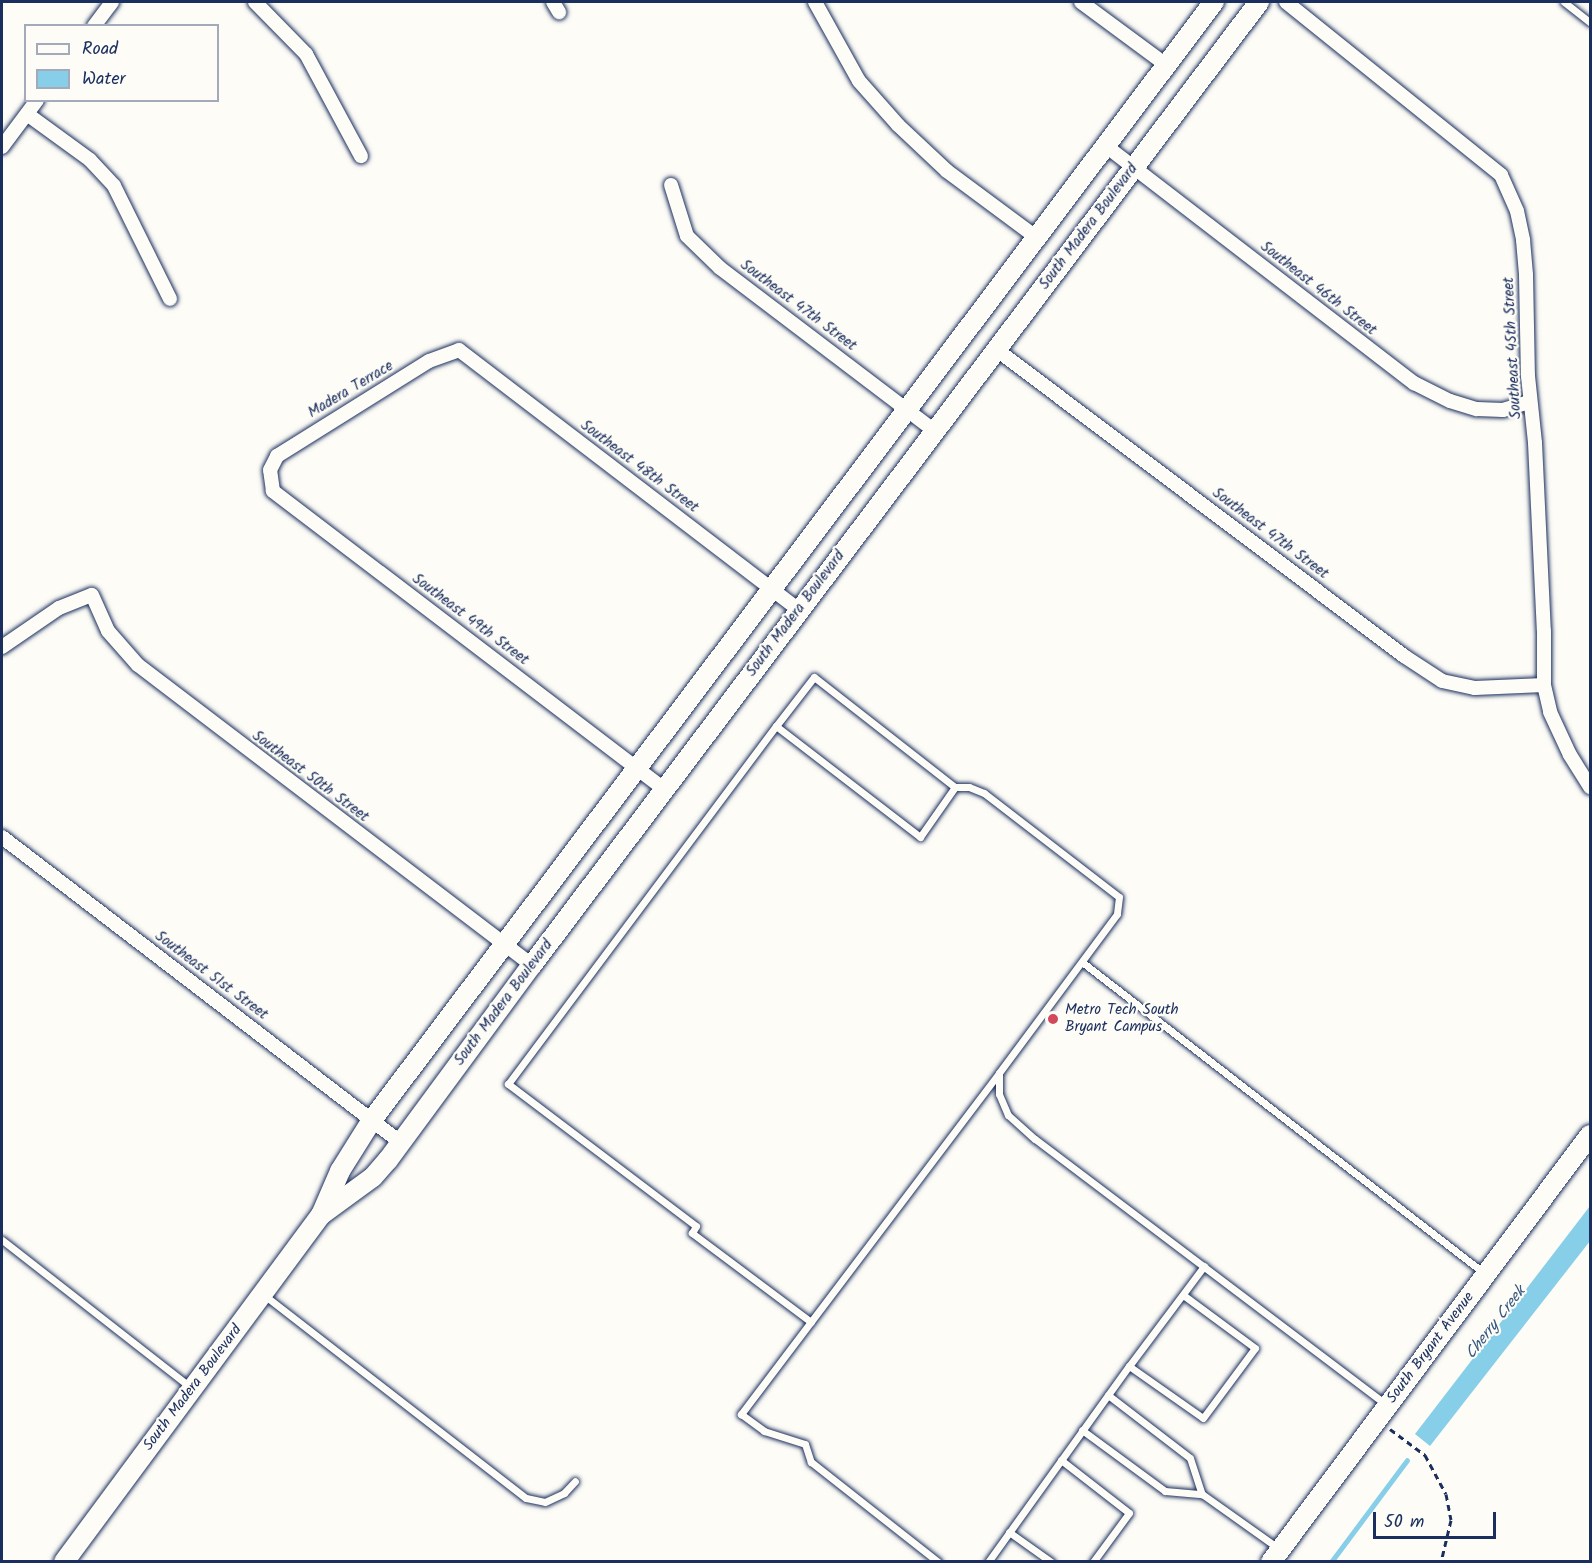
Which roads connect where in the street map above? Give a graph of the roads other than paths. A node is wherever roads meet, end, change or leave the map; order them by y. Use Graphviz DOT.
graph roads {
  1 [pos="112,2"];
  2 [pos="255,2"];
  3 [pos="815,2"];
  4 [pos="1081,2"];
  5 [pos="1214,2"];
  6 [pos="1259,2"];
  7 [pos="1286,2"];
  8 [pos="1564,2"];
  9 [pos="1590,22"];
  10 [pos="96,24"];
  11 [pos="1166,65"];
  12 [pos="36,102"];
  13 [pos="27,114"];
  14 [pos="1106,146"];
  15 [pos="2,147"];
  16 [pos="361,156"];
  17 [pos="1133,167"];
  18 [pos="671,185"];
  19 [pos="1036,237"];
  20 [pos="170,299"];
  21 [pos="459,350"];
  22 [pos="997,350"];
  23 [pos="1530,402"];
  24 [pos="906,409"];
  25 [pos="935,431"];
  26 [pos="270,470"];
  27 [pos="772,589"];
  28 [pos="799,610"];
  29 [pos="2,647"];
  30 [pos="1544,685"];
  31 [pos="776,726"];
  32 [pos="637,768"];
  33 [pos="955,787"];
  34 [pos="1590,787"];
  35 [pos="664,789"];
  36 [pos="2,837"];
  37 [pos="505,944"];
  38 [pos="1082,962"];
  39 [pos="532,964"];
  40 [pos="999,1073"];
  41 [pos="372,1120"];
  42 [pos="1590,1135"];
  43 [pos="400,1142"];
  44 [pos="321,1215"];
  45 [pos="2,1240"];
  46 [pos="1204,1266"];
  47 [pos="1486,1274"];
  48 [pos="262,1294"];
  49 [pos="1183,1295"];
  50 [pos="811,1322"];
  51 [pos="1129,1365"];
  52 [pos="192,1389"];
  53 [pos="1108,1395"];
  54 [pos="1382,1412"];
  55 [pos="1082,1430"];
  56 [pos="1061,1460"];
  57 [pos="575,1481"];
  58 [pos="1202,1494"];
  59 [pos="1009,1532"];
  60 [pos="1275,1555"];
  61 [pos="64,1562"];
  62 [pos="938,1562"];
  63 [pos="988,1562"];
  64 [pos="1051,1562"];
  65 [pos="1093,1562"];
  1 -- 10 [label="street"];
  2 -- 16 [label="street"];
  3 -- 19 [label="street"];
  4 -- 11 [label="street"];
  5 -- 11 [label="street, South Madera Boulevard"];
  6 -- 17 [label="street, South Madera Boulevard"];
  7 -- 23 [label="street, Southeast 45th Street"];
  8 -- 9 [label="lane"];
  11 -- 14 [label="street, South Madera Boulevard"];
  12 -- 13 [label="street"];
  13 -- 15 [label="street"];
  13 -- 20 [label="street"];
  14 -- 17 [label="street, Southeast 46th Street"];
  14 -- 19 [label="street, South Madera Boulevard"];
  17 -- 22 [label="street, South Madera Boulevard"];
  17 -- 23 [label="street, Southeast 46th Street"];
  18 -- 24 [label="street, Southeast 47th Street"];
  19 -- 24 [label="street, South Madera Boulevard"];
  21 -- 26 [label="street, Madera Terrace"];
  21 -- 27 [label="street, Southeast 48th Street"];
  22 -- 25 [label="street, South Madera Boulevard"];
  22 -- 30 [label="street, Southeast 47th Street"];
  23 -- 30 [label="street, Southeast 45th Street"];
  24 -- 25 [label="street, Southeast 47th Street"];
  24 -- 27 [label="street, South Madera Boulevard"];
  25 -- 28 [label="street, South Madera Boulevard"];
  26 -- 32 [label="street, Southeast 49th Street"];
  27 -- 28 [label="street, Southeast 48th Street"];
  27 -- 32 [label="street, South Madera Boulevard"];
  28 -- 35 [label="street, South Madera Boulevard"];
  29 -- 37 [label="street, Southeast 50th Street"];
  30 -- 34 [label="street, Southeast 45th Street"];
  31 -- 33 [label="lane"];
  31 -- 33 [label="lane"];
  31 -- 50 [label="lane"];
  32 -- 35 [label="street, Southeast 49th Street"];
  32 -- 37 [label="street, South Madera Boulevard"];
  33 -- 38 [label="lane"];
  35 -- 39 [label="street, South Madera Boulevard"];
  36 -- 41 [label="street, Southeast 51st Street"];
  37 -- 39 [label="street, Southeast 50th Street"];
  37 -- 41 [label="street, South Madera Boulevard"];
  38 -- 40 [label="lane"];
  38 -- 47 [label="lane"];
  39 -- 43 [label="street, South Madera Boulevard"];
  40 -- 46 [label="lane"];
  40 -- 50 [label="lane"];
  41 -- 43 [label="street, Southeast 51st Street"];
  41 -- 44 [label="street, South Madera Boulevard"];
  42 -- 47 [label="street, South Bryant Avenue"];
  43 -- 44 [label="street, South Madera Boulevard"];
  44 -- 48 [label="street, South Madera Boulevard"];
  45 -- 52 [label="lane"];
  46 -- 49 [label="lane"];
  46 -- 54 [label="lane"];
  47 -- 54 [label="street, South Bryant Avenue"];
  48 -- 52 [label="street, South Madera Boulevard"];
  48 -- 57 [label="lane"];
  49 -- 51 [label="lane"];
  49 -- 51 [label="lane"];
  50 -- 62 [label="lane"];
  51 -- 53 [label="lane"];
  52 -- 61 [label="street, South Madera Boulevard"];
  53 -- 55 [label="lane"];
  53 -- 58 [label="lane"];
  54 -- 60 [label="street, South Bryant Avenue"];
  55 -- 56 [label="lane"];
  55 -- 58 [label="lane"];
  56 -- 59 [label="lane"];
  56 -- 65 [label="lane"];
  58 -- 60 [label="lane"];
  59 -- 63 [label="lane"];
  59 -- 64 [label="lane"];
}
